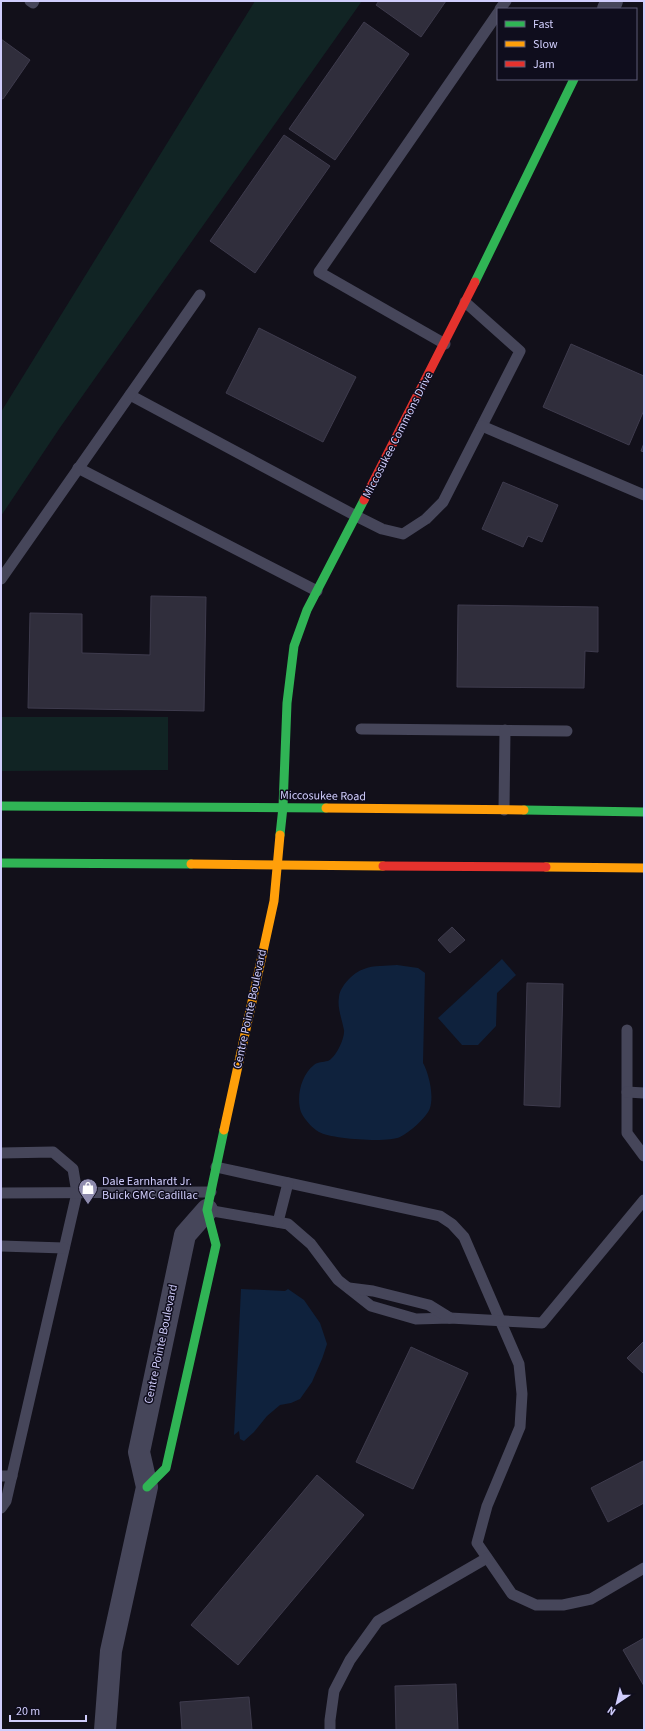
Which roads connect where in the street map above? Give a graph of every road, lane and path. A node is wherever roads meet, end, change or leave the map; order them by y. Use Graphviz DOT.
graph roads {
  1 [pos="30,1"];
  2 [pos="34,1"];
  3 [pos="496,19"];
  4 [pos="574,80"];
  5 [pos="200,295"];
  6 [pos="465,302"];
  7 [pos="444,344"];
  8 [pos="130,395"];
  9 [pos="482,426"];
  10 [pos="78,468"];
  11 [pos="644,495"];
  12 [pos="356,516"];
  13 [pos="1,578"];
  14 [pos="317,591"];
  15 [pos="361,729"];
  16 [pos="505,730"];
  17 [pos="567,731"];
  18 [pos="1,806"];
  19 [pos="283,807"];
  20 [pos="504,810"];
  21 [pos="644,812"];
  22 [pos="1,863"];
  23 [pos="278,865"];
  24 [pos="644,868"];
  25 [pos="627,1030"];
  26 [pos="627,1092"];
  27 [pos="644,1093"];
  28 [pos="1,1153"];
  29 [pos="644,1156"];
  30 [pos="216,1167"];
  31 [pos="288,1183"];
  32 [pos="1,1192"];
  33 [pos="77,1192"];
  34 [pos="644,1200"];
  35 [pos="209,1201"];
  36 [pos="278,1222"];
  37 [pos="1,1246"];
  38 [pos="64,1248"];
  39 [pos="348,1288"];
  40 [pos="450,1318"];
  41 [pos="501,1322"];
  42 [pos="6,1476"];
  43 [pos="147,1487"];
  44 [pos="1,1508"];
  45 [pos="487,1558"];
  46 [pos="644,1568"];
  47 [pos="105,1730"];
  48 [pos="330,1730"];
  1 -- 2 [label="lane"];
  3 -- 7 [label="lane"];
  4 -- 6 [label="street, Miccosukee Commons Drive"];
  5 -- 8 [label="lane"];
  6 -- 7 [label="street, Miccosukee Commons Drive"];
  6 -- 9 [label="lane"];
  7 -- 12 [label="street, Miccosukee Commons Drive"];
  8 -- 10 [label="lane"];
  8 -- 12 [label="lane"];
  9 -- 11 [label="lane"];
  9 -- 12 [label="lane"];
  10 -- 13 [label="lane"];
  10 -- 14 [label="lane"];
  12 -- 14 [label="street, Miccosukee Commons Drive"];
  14 -- 19 [label="street, Miccosukee Commons Drive"];
  15 -- 16 [label="lane"];
  16 -- 17 [label="lane"];
  16 -- 20 [label="lane"];
  18 -- 19 [label="street, Miccosukee Road"];
  19 -- 20 [label="street, Miccosukee Road"];
  19 -- 23 [label="street, Centre Pointe Boulevard"];
  20 -- 21 [label="street, Miccosukee Road"];
  22 -- 23 [label="street"];
  23 -- 24 [label="street"];
  23 -- 30 [label="street, Centre Pointe Boulevard"];
  25 -- 26 [label="lane"];
  26 -- 27 [label="lane"];
  26 -- 29 [label="lane"];
  28 -- 33 [label="lane"];
  30 -- 31 [label="lane"];
  30 -- 35 [label="street, Centre Pointe Boulevard"];
  31 -- 36 [label="lane"];
  31 -- 41 [label="lane"];
  32 -- 33 [label="lane"];
  33 -- 35 [label="lane"];
  33 -- 38 [label="lane"];
  34 -- 41 [label="lane"];
  35 -- 36 [label="lane"];
  35 -- 43 [label="street, Centre Pointe Boulevard"];
  35 -- 43 [label="street, Centre Pointe Boulevard"];
  36 -- 39 [label="lane"];
  37 -- 38 [label="lane"];
  38 -- 42 [label="lane"];
  39 -- 40 [label="lane"];
  39 -- 40 [label="lane"];
  40 -- 41 [label="lane"];
  41 -- 45 [label="lane"];
  42 -- 44 [label="lane"];
  43 -- 47 [label="street, Centre Pointe Boulevard"];
  45 -- 46 [label="lane"];
  45 -- 48 [label="lane"];
}
